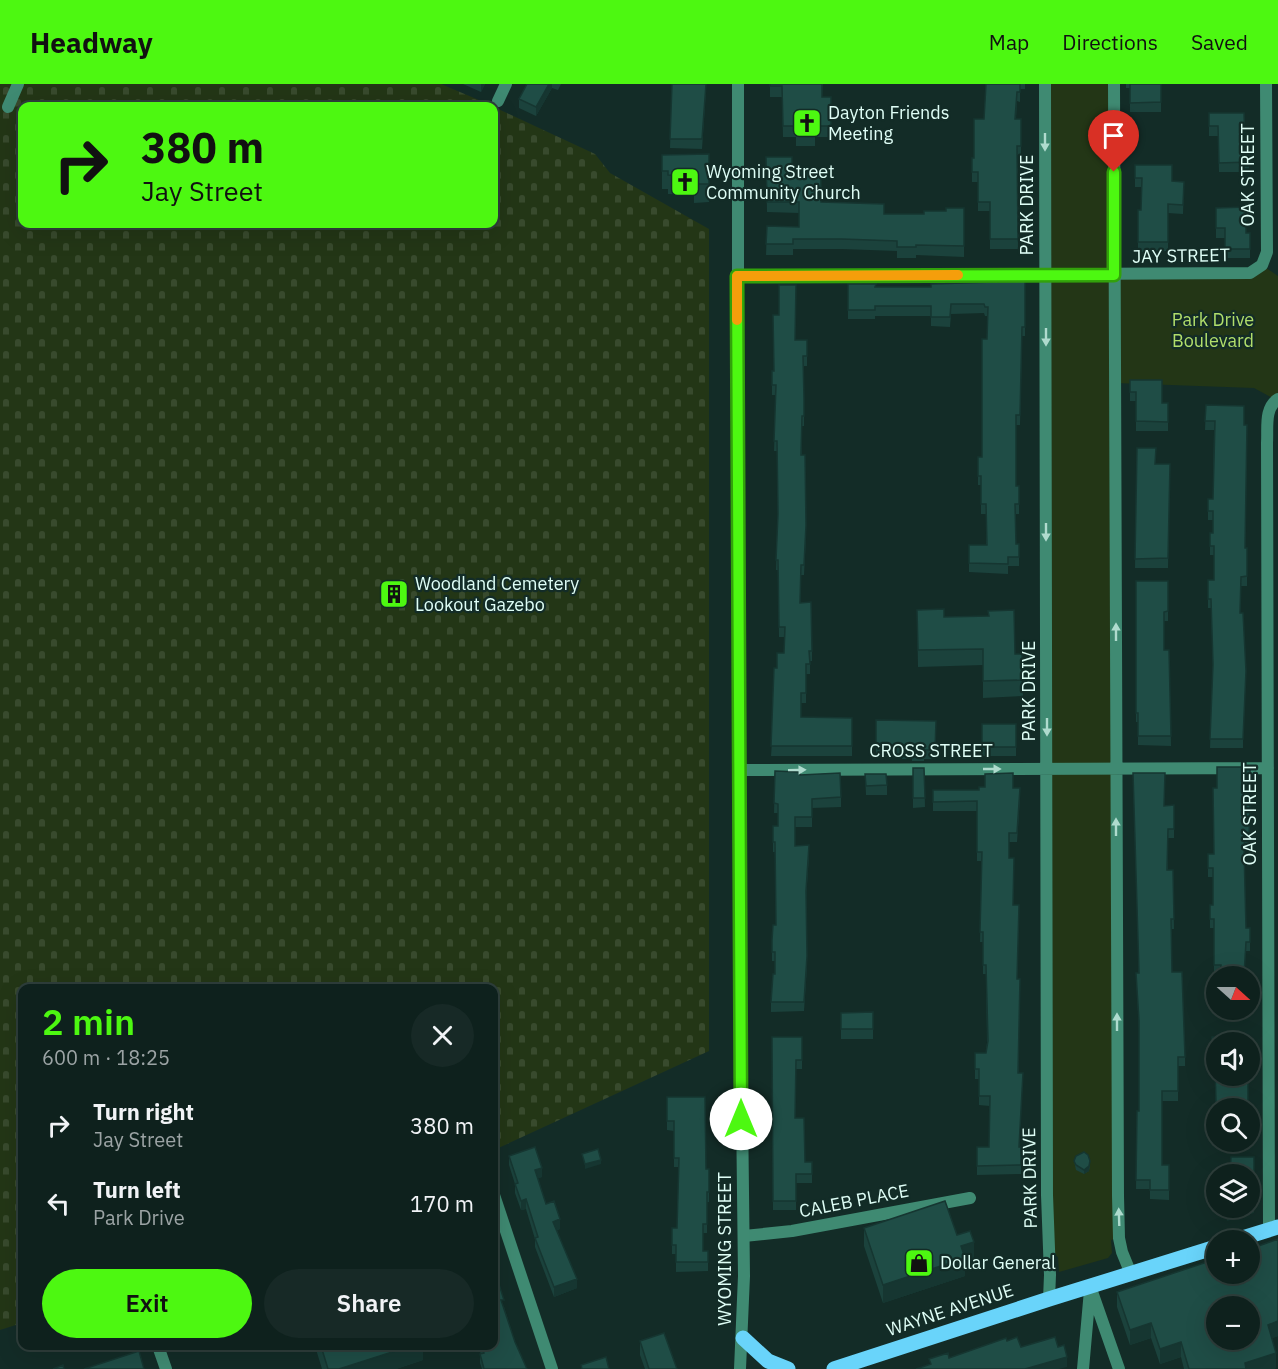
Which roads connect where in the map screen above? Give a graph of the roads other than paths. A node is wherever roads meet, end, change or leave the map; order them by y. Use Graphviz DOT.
graph roads {
  1 [pos="18,84"];
  2 [pos="506,84"];
  3 [pos="738,84"];
  4 [pos="1045,84"];
  5 [pos="1114,84"];
  6 [pos="1266,84"];
  7 [pos="498,101"];
  8 [pos="8,107"];
  9 [pos="1262,265"];
  10 [pos="1046,274"];
  11 [pos="1114,275"];
  12 [pos="737,276"];
  13 [pos="1277,400"];
  14 [pos="1273,631"];
  15 [pos="1047,768"];
  16 [pos="1268,768"];
  17 [pos="1116,769"];
  18 [pos="738,770"];
  19 [pos="1273,1060"];
  20 [pos="970,1198"];
  21 [pos="498,1207"];
  22 [pos="1274,1229"];
  23 [pos="744,1236"];
  24 [pos="1206,1250"];
  25 [pos="1131,1274"];
  26 [pos="1090,1286"];
  27 [pos="1049,1299"];
  28 [pos="743,1338"];
  29 [pos="159,1350"];
  30 [pos="858,1366"];
  31 [pos="166,1369"];
  32 [pos="552,1369"];
  33 [pos="740,1369"];
  34 [pos="788,1369"];
  35 [pos="834,1369"];
  36 [pos="1083,1369"];
  37 [pos="1119,1369"];
  1 -- 8 [label="street"];
  2 -- 7 [label="street"];
  3 -- 12 [label="street, WYOMING STREET"];
  4 -- 10 [label="street, PARK DRIVE, one-way"];
  5 -- 11 [label="street"];
  6 -- 9 [label="street, OAK STREET"];
  9 -- 11 [label="street, JAY STREET"];
  10 -- 11 [label="street, JAY STREET"];
  10 -- 12 [label="street, JAY STREET"];
  10 -- 15 [label="street, PARK DRIVE, one-way"];
  17 -- 11 [label="street, one-way"];
  12 -- 18 [label="street, WYOMING STREET"];
  13 -- 14 [label="street, OAK STREET"];
  14 -- 16 [label="street, OAK STREET"];
  15 -- 17 [label="street, CROSS STREET"];
  18 -- 15 [label="street, CROSS STREET, one-way"];
  15 -- 27 [label="street, PARK DRIVE"];
  16 -- 17 [label="street, CROSS STREET"];
  16 -- 19 [label="street, OAK STREET"];
  25 -- 17 [label="street, one-way"];
  18 -- 23 [label="street, WYOMING STREET"];
  19 -- 22 [label="street, OAK STREET"];
  20 -- 23 [label="street, CALEB PLACE"];
  21 -- 32 [label="street"];
  23 -- 28 [label="street, WYOMING STREET"];
  24 -- 25 [label="main road, WAYNE AVENUE"];
  25 -- 26 [label="main road, WAYNE AVENUE"];
  26 -- 27 [label="main road, WAYNE AVENUE"];
  26 -- 36 [label="street"];
  26 -- 37 [label="street"];
  27 -- 30 [label="main road, WAYNE AVENUE"];
  28 -- 33 [label="street, WYOMING STREET"];
  28 -- 34 [label="main road"];
  29 -- 31 [label="street"];
  30 -- 35 [label="main road, WAYNE AVENUE"];
}
